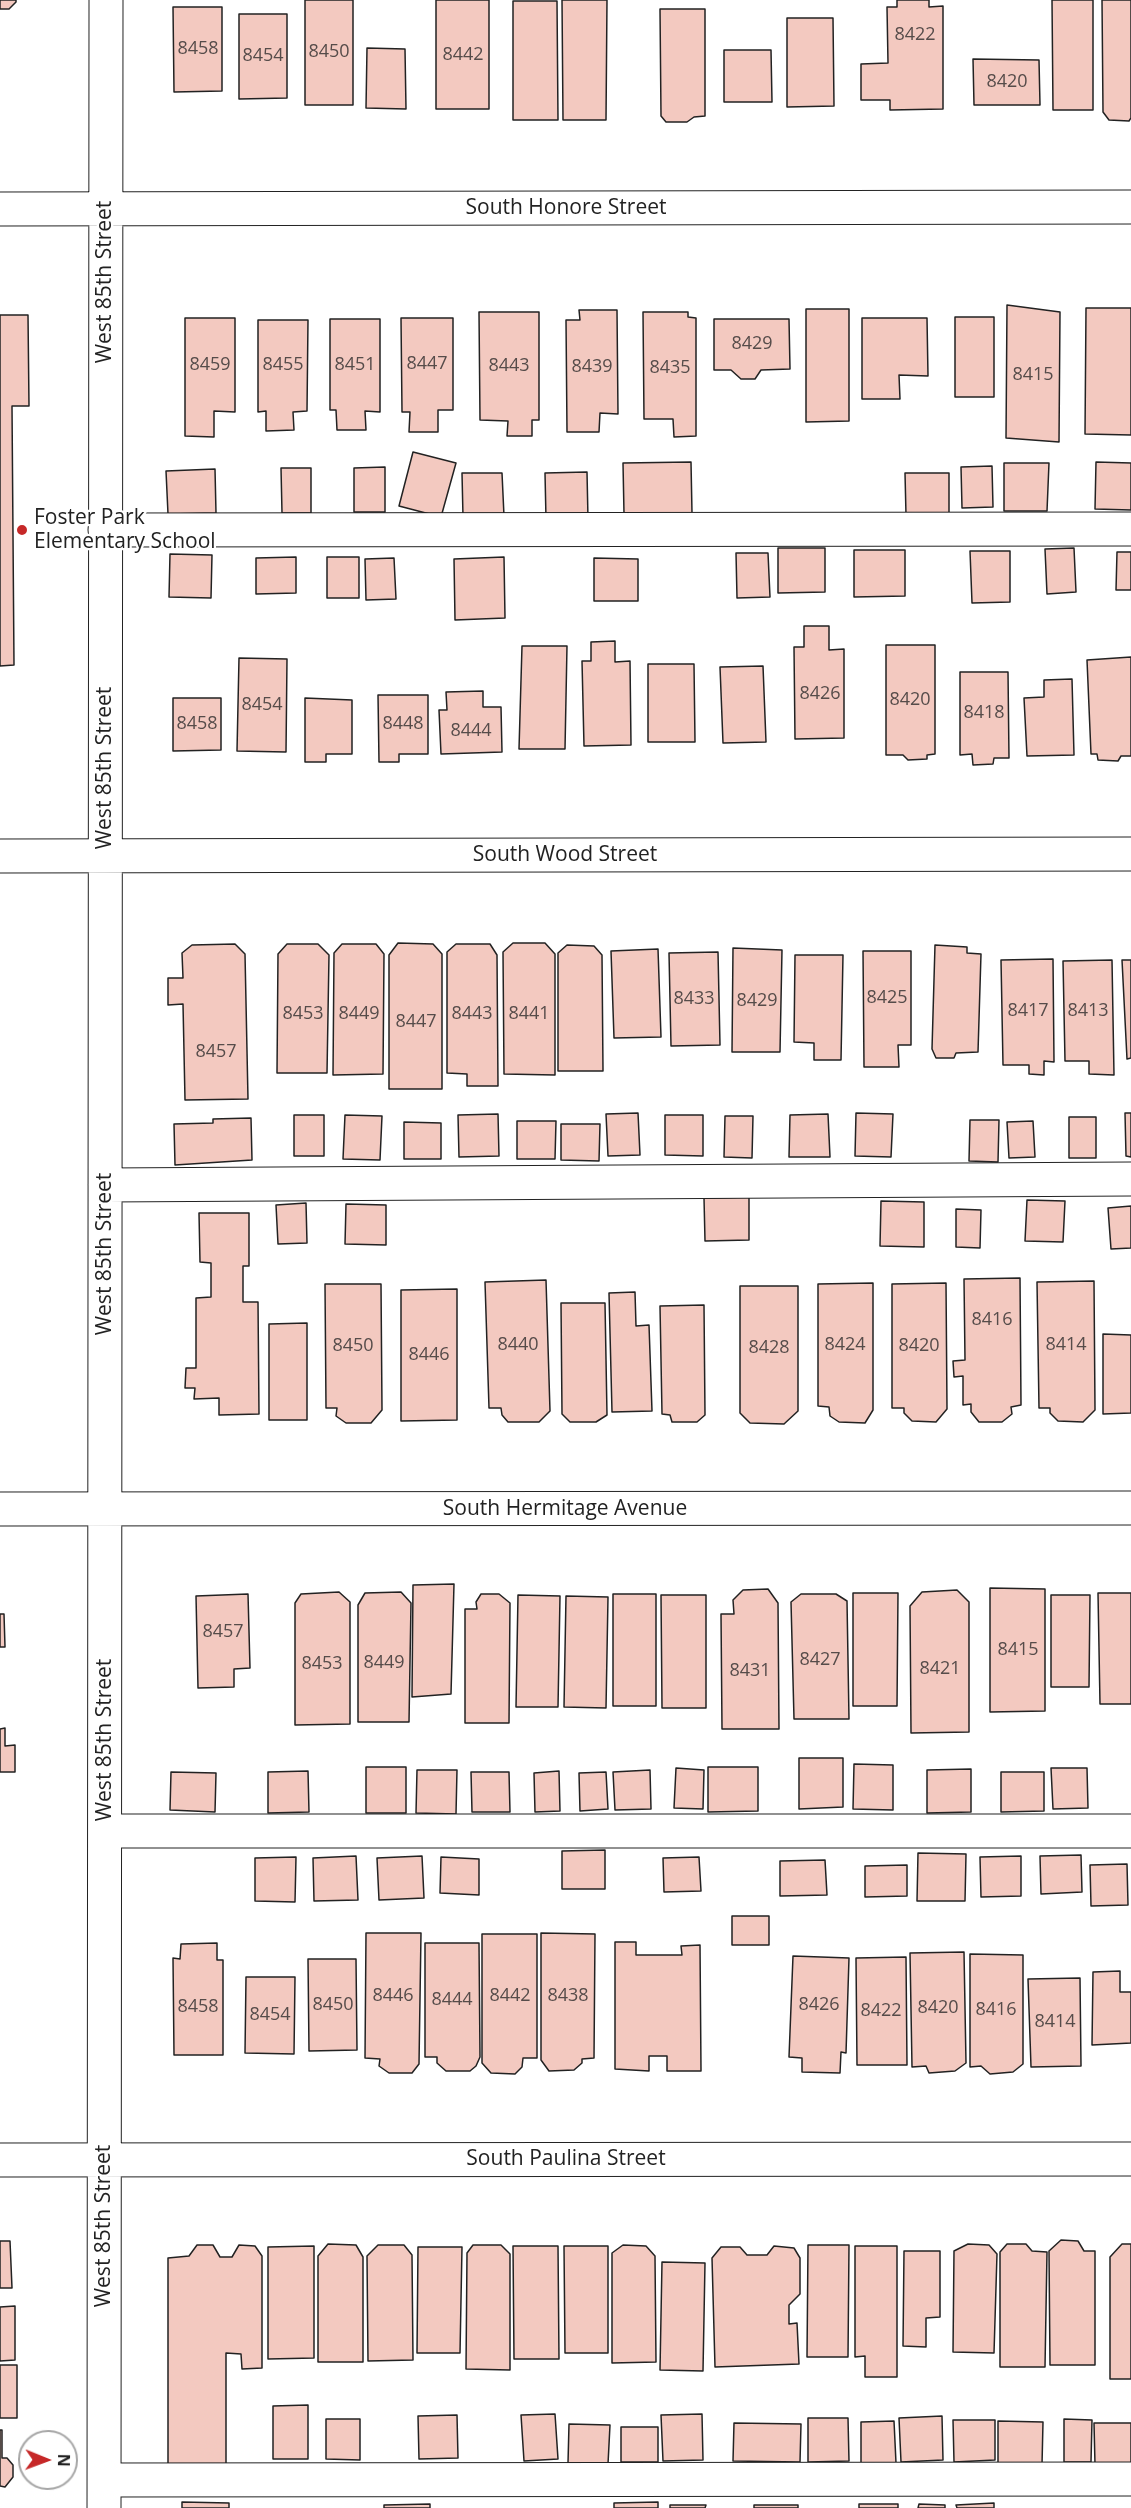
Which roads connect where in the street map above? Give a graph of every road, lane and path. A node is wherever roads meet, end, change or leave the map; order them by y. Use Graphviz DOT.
graph roads {
  1 [pos="106,0"];
  2 [pos="1131,207"];
  3 [pos="0,209"];
  4 [pos="105,209"];
  5 [pos="1131,529"];
  6 [pos="105,530"];
  7 [pos="1131,854"];
  8 [pos="105,855"];
  9 [pos="0,856"];
  10 [pos="1131,1179"];
  11 [pos="105,1185"];
  12 [pos="1131,1508"];
  13 [pos="0,1509"];
  14 [pos="105,1509"];
  15 [pos="105,1831"];
  16 [pos="1131,1831"];
  17 [pos="1131,2158"];
  18 [pos="0,2160"];
  19 [pos="104,2160"];
  20 [pos="1131,2479"];
  21 [pos="104,2494"];
  1 -- 4 [label="street, West 85th Street"];
  2 -- 4 [label="street, South Honore Street"];
  3 -- 4 [label="street, South Honore Street"];
  4 -- 6 [label="street, West 85th Street"];
  5 -- 6 [label="street"];
  6 -- 8 [label="street, West 85th Street"];
  7 -- 8 [label="street, South Wood Street"];
  8 -- 9 [label="street, South Wood Street"];
  8 -- 11 [label="street, West 85th Street"];
  10 -- 11 [label="street"];
  11 -- 14 [label="street, West 85th Street"];
  12 -- 14 [label="street, South Hermitage Avenue"];
  13 -- 14 [label="street, South Hermitage Avenue"];
  14 -- 15 [label="street, West 85th Street"];
  15 -- 16 [label="street"];
  15 -- 19 [label="street, West 85th Street"];
  17 -- 19 [label="street, South Paulina Street"];
  18 -- 19 [label="street, South Paulina Street"];
  19 -- 21 [label="street, West 85th Street"];
  20 -- 21 [label="street"];
}
